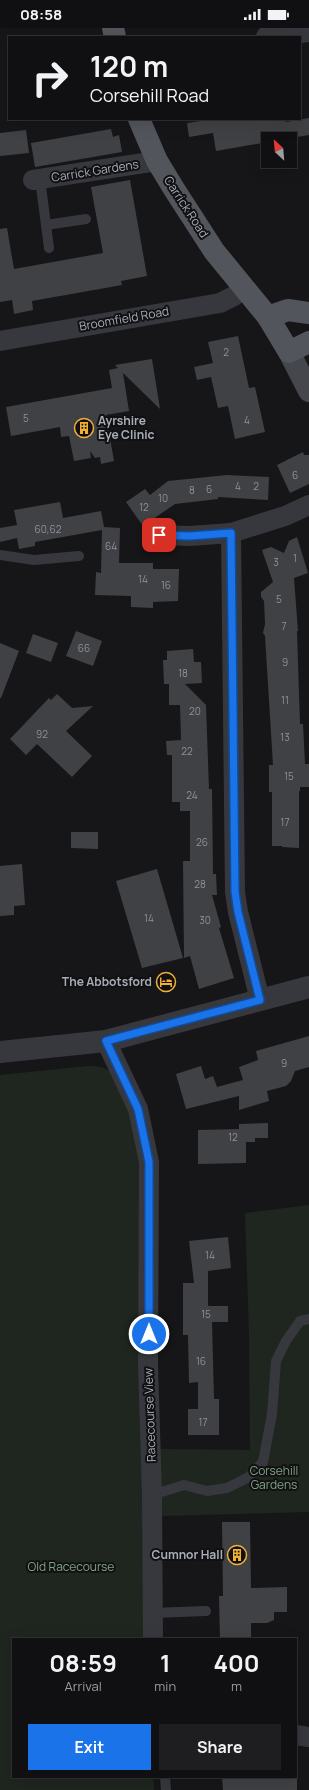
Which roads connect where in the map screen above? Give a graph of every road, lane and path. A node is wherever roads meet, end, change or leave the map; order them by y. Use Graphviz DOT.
graph roads {
  1 [pos="307,30"];
  2 [pos="273,36"];
  3 [pos="139,120"];
  4 [pos="157,161"];
  5 [pos="37,180"];
  6 [pos="86,220"];
  7 [pos="46,225"];
  8 [pos="49,248"];
  9 [pos="244,287"];
  10 [pos="309,314"];
  11 [pos="268,317"];
  12 [pos="0,340"];
  13 [pos="309,342"];
  14 [pos="289,352"];
  15 [pos="309,391"];
  16 [pos="309,505"];
  17 [pos="231,533"];
  18 [pos="159,535"];
  19 [pos="0,555"];
  20 [pos="79,556"];
  21 [pos="309,987"];
  22 [pos="260,1000"];
  23 [pos="106,1041"];
  24 [pos="0,1052"];
  25 [pos="309,1319"];
  26 [pos="152,1495"];
  27 [pos="206,1610"];
  28 [pos="153,1613"];
  29 [pos="153,1638"];
  30 [pos="297,1735"];
  31 [pos="309,1737"];
  32 [pos="165,1778"];
  33 [pos="166,1790"];
  1 -- 2 [label="street"];
  3 -- 4 [label="main road, Carrick Road"];
  4 -- 5 [label="street, Carrick Gardens"];
  4 -- 9 [label="main road, Carrick Road"];
  5 -- 7 [label="lane"];
  6 -- 7 [label="lane"];
  7 -- 8 [label="lane"];
  9 -- 11 [label="main road, Carrick Road"];
  9 -- 12 [label="street, Broomfield Road"];
  10 -- 11 [label="main road"];
  11 -- 14 [label="main road, Carrick Road"];
  13 -- 14 [label="main road"];
  14 -- 15 [label="main road"];
  16 -- 17 [label="street"];
  17 -- 18 [label="street"];
  17 -- 22 [label="street"];
  19 -- 20 [label="lane"];
  21 -- 22 [label="street"];
  22 -- 23 [label="street"];
  23 -- 24 [label="street"];
  23 -- 26 [label="street, Racecourse View"];
  25 -- 26 [label="lane"];
  26 -- 28 [label="street, Racecourse View"];
  27 -- 28 [label="lane"];
  28 -- 29 [label="street, Racecourse View"];
  30 -- 31 [label="street"];
  32 -- 33 [label="lane"];
}
